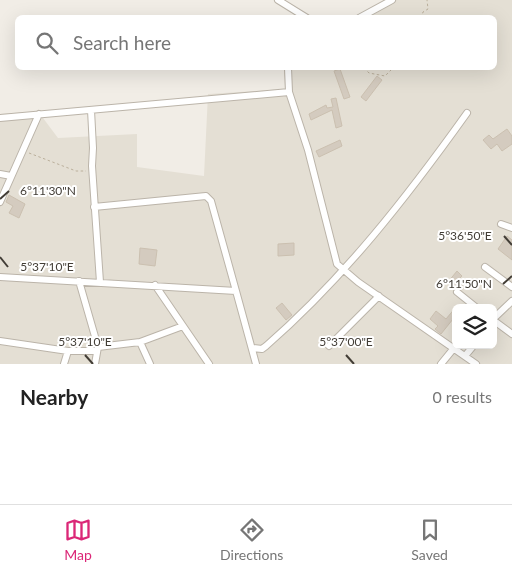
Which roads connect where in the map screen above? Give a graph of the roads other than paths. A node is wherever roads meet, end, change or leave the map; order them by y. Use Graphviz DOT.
graph roads {
  1 [pos="278,0"];
  2 [pos="392,0"];
  3 [pos="302,15"];
  4 [pos="364,15"];
  5 [pos="288,70"];
  6 [pos="289,92"];
  7 [pos="91,110"];
  8 [pos="467,113"];
  9 [pos="39,114"];
  10 [pos="0,118"];
  11 [pos="0,174"];
  12 [pos="12,176"];
  13 [pos="0,202"];
  14 [pos="94,207"];
  15 [pos="501,224"];
  16 [pos="512,228"];
  17 [pos="485,267"];
  18 [pos="343,270"];
  19 [pos="0,277"];
  20 [pos="79,281"];
  21 [pos="100,282"];
  22 [pos="155,285"];
  23 [pos="512,287"];
  24 [pos="236,291"];
  25 [pos="458,292"];
  26 [pos="379,296"];
  27 [pos="512,301"];
  28 [pos="472,304"];
  29 [pos="497,316"];
  30 [pos="497,323"];
  31 [pos="183,326"];
  32 [pos="512,334"];
  33 [pos="0,341"];
  34 [pos="140,342"];
  35 [pos="329,346"];
  36 [pos="452,347"];
  37 [pos="253,348"];
  38 [pos="98,349"];
  39 [pos="453,349"];
  40 [pos="456,349"];
  41 [pos="471,349"];
  42 [pos="68,351"];
  43 [pos="466,356"];
  44 [pos="64,364"];
  45 [pos="95,364"];
  46 [pos="150,364"];
  47 [pos="209,364"];
  48 [pos="256,364"];
  49 [pos="441,364"];
  50 [pos="476,364"];
  1 -- 3 [label="street"];
  2 -- 4 [label="street"];
  5 -- 6 [label="street"];
  6 -- 7 [label="street"];
  6 -- 18 [label="street"];
  7 -- 9 [label="street"];
  7 -- 14 [label="street"];
  8 -- 18 [label="street"];
  9 -- 10 [label="street"];
  9 -- 12 [label="street"];
  11 -- 12 [label="street"];
  12 -- 13 [label="street"];
  14 -- 21 [label="street"];
  14 -- 24 [label="street"];
  15 -- 16 [label="street"];
  17 -- 23 [label="street"];
  18 -- 26 [label="street"];
  18 -- 37 [label="street"];
  19 -- 20 [label="street"];
  20 -- 21 [label="street"];
  20 -- 38 [label="street"];
  21 -- 22 [label="street"];
  22 -- 24 [label="street"];
  22 -- 31 [label="street"];
  24 -- 37 [label="street"];
  25 -- 28 [label="street"];
  26 -- 35 [label="street"];
  26 -- 36 [label="street"];
  27 -- 29 [label="street"];
  30 -- 32 [label="street"];
  31 -- 34 [label="street"];
  31 -- 47 [label="street"];
  33 -- 42 [label="street"];
  34 -- 38 [label="street"];
  34 -- 46 [label="street"];
  37 -- 48 [label="street"];
  38 -- 42 [label="street"];
  38 -- 45 [label="street"];
  39 -- 49 [label="street"];
  40 -- 43 [label="street"];
  41 -- 43 [label="street"];
  42 -- 44 [label="street"];
  43 -- 50 [label="street"];
}
